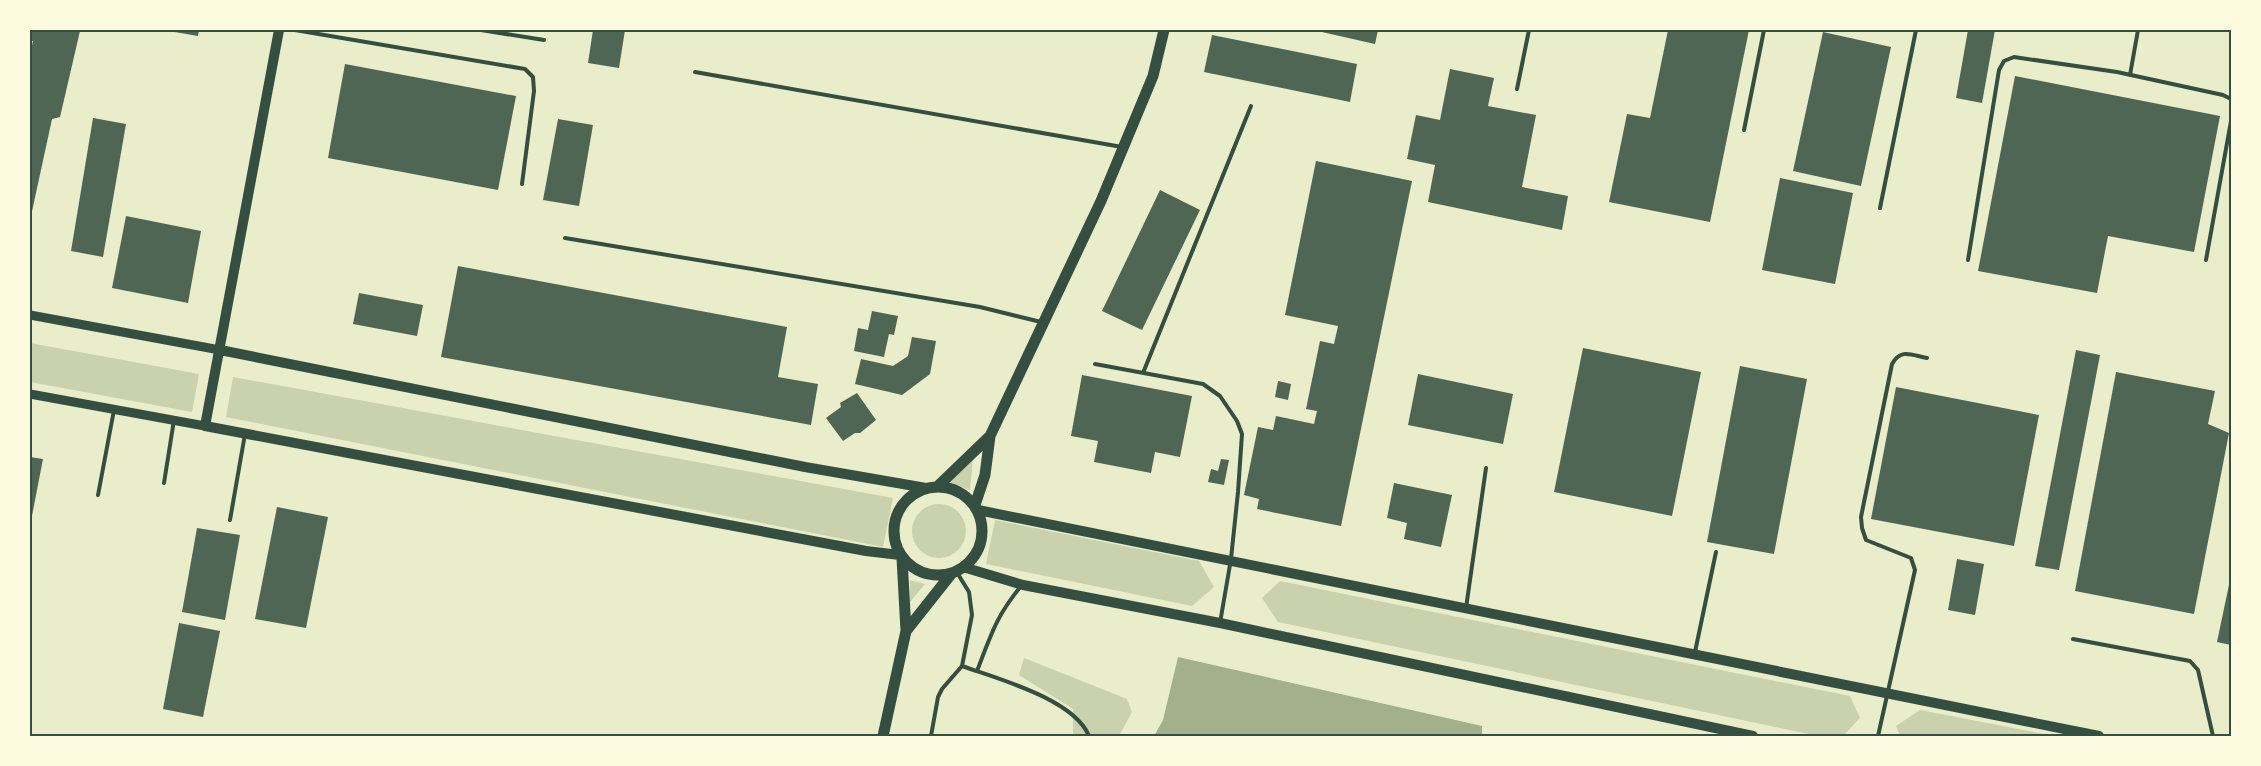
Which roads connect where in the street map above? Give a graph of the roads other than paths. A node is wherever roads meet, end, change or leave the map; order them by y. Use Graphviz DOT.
graph roads {
  1 [pos="279,30"];
  2 [pos="296,30"];
  3 [pos="481,30"];
  4 [pos="1164,30"];
  5 [pos="1529,30"];
  6 [pos="1764,30"];
  7 [pos="1916,30"];
  8 [pos="2138,30"];
  9 [pos="544,40"];
  10 [pos="695,72"];
  11 [pos="2130,75"];
  12 [pos="1517,90"];
  13 [pos="2231,100"];
  14 [pos="1251,106"];
  15 [pos="2231,121"];
  16 [pos="1744,130"];
  17 [pos="1124,147"];
  18 [pos="522,184"];
  19 [pos="1880,208"];
  20 [pos="565,238"];
  21 [pos="1968,260"];
  22 [pos="2206,260"];
  23 [pos="30,315"];
  24 [pos="1046,323"];
  25 [pos="220,350"];
  26 [pos="1926,358"];
  27 [pos="1095,364"];
  28 [pos="1143,373"];
  29 [pos="30,394"];
  30 [pos="114,410"];
  31 [pos="174,420"];
  32 [pos="206,426"];
  33 [pos="246,434"];
  34 [pos="990,436"];
  35 [pos="1486,468"];
  36 [pos="164,483"];
  37 [pos="938,486"];
  38 [pos="926,488"];
  39 [pos="98,495"];
  40 [pos="976,507"];
  41 [pos="230,520"];
  42 [pos="1716,552"];
  43 [pos="901,556"];
  44 [pos="1231,560"];
  45 [pos="957,570"];
  46 [pos="1023,585"];
  47 [pos="1466,608"];
  48 [pos="1220,623"];
  49 [pos="906,631"];
  50 [pos="2073,638"];
  51 [pos="1694,654"];
  52 [pos="962,666"];
  53 [pos="977,671"];
  54 [pos="1887,694"];
  55 [pos="883,736"];
  56 [pos="931,736"];
  57 [pos="1090,736"];
  58 [pos="1753,736"];
  59 [pos="1878,736"];
  60 [pos="2099,736"];
  61 [pos="2213,736"];
  1 -- 25 [label="main road"];
  2 -- 18 [label="lane"];
  3 -- 9 [label="lane"];
  4 -- 17 [label="main road"];
  5 -- 12 [label="lane"];
  6 -- 16 [label="lane"];
  7 -- 19 [label="lane"];
  8 -- 11 [label="lane"];
  10 -- 17 [label="lane"];
  11 -- 13 [label="lane"];
  11 -- 21 [label="lane"];
  14 -- 28 [label="lane"];
  15 -- 22 [label="lane"];
  17 -- 24 [label="main road"];
  20 -- 24 [label="lane"];
  23 -- 25 [label="street"];
  24 -- 34 [label="main road"];
  25 -- 32 [label="main road"];
  25 -- 38 [label="main road"];
  26 -- 54 [label="lane"];
  27 -- 28 [label="lane"];
  28 -- 44 [label="lane"];
  29 -- 30 [label="street"];
  30 -- 31 [label="street"];
  30 -- 39 [label="lane"];
  31 -- 32 [label="street"];
  31 -- 36 [label="lane"];
  32 -- 33 [label="main road"];
  33 -- 41 [label="lane"];
  33 -- 43 [label="main road"];
  34 -- 37 [label="main road"];
  34 -- 40 [label="main road"];
  35 -- 47 [label="lane"];
  37 -- 38 [label="main road"];
  37 -- 40 [label="main road"];
  38 -- 43 [label="main road"];
  40 -- 44 [label="main road"];
  40 -- 45 [label="main road"];
  42 -- 51 [label="lane"];
  43 -- 45 [label="main road"];
  43 -- 49 [label="main road"];
  44 -- 47 [label="main road"];
  44 -- 48 [label="lane"];
  45 -- 46 [label="main road"];
  45 -- 49 [label="main road"];
  45 -- 52 [label="lane"];
  46 -- 48 [label="main road"];
  46 -- 53 [label="lane"];
  47 -- 51 [label="main road"];
  48 -- 58 [label="main road"];
  49 -- 55 [label="main road"];
  50 -- 61 [label="lane"];
  51 -- 54 [label="main road"];
  52 -- 53 [label="lane"];
  52 -- 56 [label="lane"];
  53 -- 57 [label="lane"];
  54 -- 59 [label="lane"];
  54 -- 60 [label="main road"];
}
